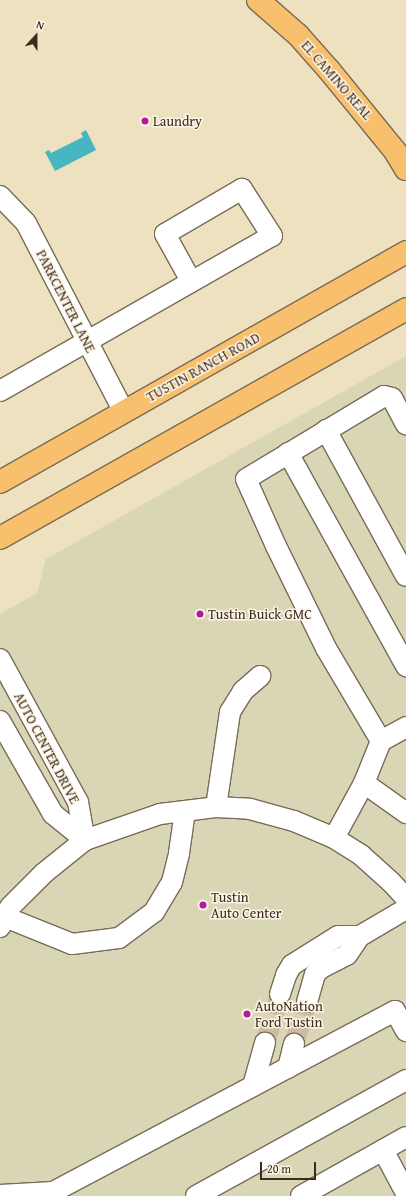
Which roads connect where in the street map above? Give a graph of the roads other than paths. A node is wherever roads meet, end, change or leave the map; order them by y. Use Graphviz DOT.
graph roads {
  1 [pos="258,0"];
  2 [pos="406,169"];
  3 [pos="0,196"];
  4 [pos="406,252"];
  5 [pos="190,282"];
  6 [pos="406,309"];
  7 [pos="86,340"];
  8 [pos="0,391"];
  9 [pos="124,412"];
  10 [pos="406,424"];
  11 [pos="326,430"];
  12 [pos="288,453"];
  13 [pos="0,482"];
  14 [pos="0,538"];
  15 [pos="406,576"];
  16 [pos="0,660"];
  17 [pos="406,666"];
  18 [pos="260,676"];
  19 [pos="0,721"];
  20 [pos="406,727"];
  21 [pos="381,741"];
  22 [pos="364,784"];
  23 [pos="216,807"];
  24 [pos="185,811"];
  25 [pos="406,813"];
  26 [pos="334,838"];
  27 [pos="85,840"];
  28 [pos="406,898"];
  29 [pos="406,910"];
  30 [pos="4,914"];
  31 [pos="360,936"];
  32 [pos="280,994"];
  33 [pos="307,1002"];
  34 [pos="406,1030"];
  35 [pos="265,1043"];
  36 [pos="294,1044"];
  37 [pos="288,1068"];
  38 [pos="406,1080"];
  39 [pos="253,1086"];
  40 [pos="406,1137"];
  41 [pos="383,1150"];
  42 [pos="404,1185"];
  43 [pos="53,1194"];
  44 [pos="0,1195"];
  45 [pos="196,1196"];
  46 [pos="301,1196"];
  1 -- 2 [label="main road, EL CAMINO REAL"];
  3 -- 7 [label="street, PARKCENTER LANE"];
  4 -- 9 [label="main road, TUSTIN RANCH ROAD"];
  5 -- 5 [label="street"];
  5 -- 7 [label="street"];
  6 -- 14 [label="main road"];
  7 -- 8 [label="street"];
  7 -- 9 [label="street, PARKCENTER LANE"];
  9 -- 13 [label="main road, TUSTIN RANCH ROAD"];
  10 -- 11 [label="street"];
  11 -- 12 [label="street"];
  11 -- 15 [label="street"];
  12 -- 17 [label="street"];
  12 -- 21 [label="street"];
  16 -- 27 [label="street, AUTO CENTER DRIVE"];
  18 -- 23 [label="street"];
  19 -- 27 [label="street, AUTO CENTER DRIVE"];
  20 -- 21 [label="street"];
  21 -- 22 [label="street"];
  22 -- 25 [label="street"];
  22 -- 26 [label="street"];
  23 -- 24 [label="street"];
  23 -- 26 [label="street"];
  24 -- 27 [label="street"];
  24 -- 30 [label="street"];
  26 -- 28 [label="street"];
  27 -- 30 [label="street"];
  29 -- 31 [label="street"];
  31 -- 32 [label="street"];
  31 -- 33 [label="street"];
  34 -- 37 [label="street"];
  35 -- 39 [label="street"];
  36 -- 37 [label="street"];
  37 -- 39 [label="street"];
  38 -- 45 [label="street"];
  39 -- 43 [label="street"];
  40 -- 41 [label="street"];
  41 -- 42 [label="street"];
  41 -- 46 [label="street"];
  43 -- 44 [label="street"];
}
